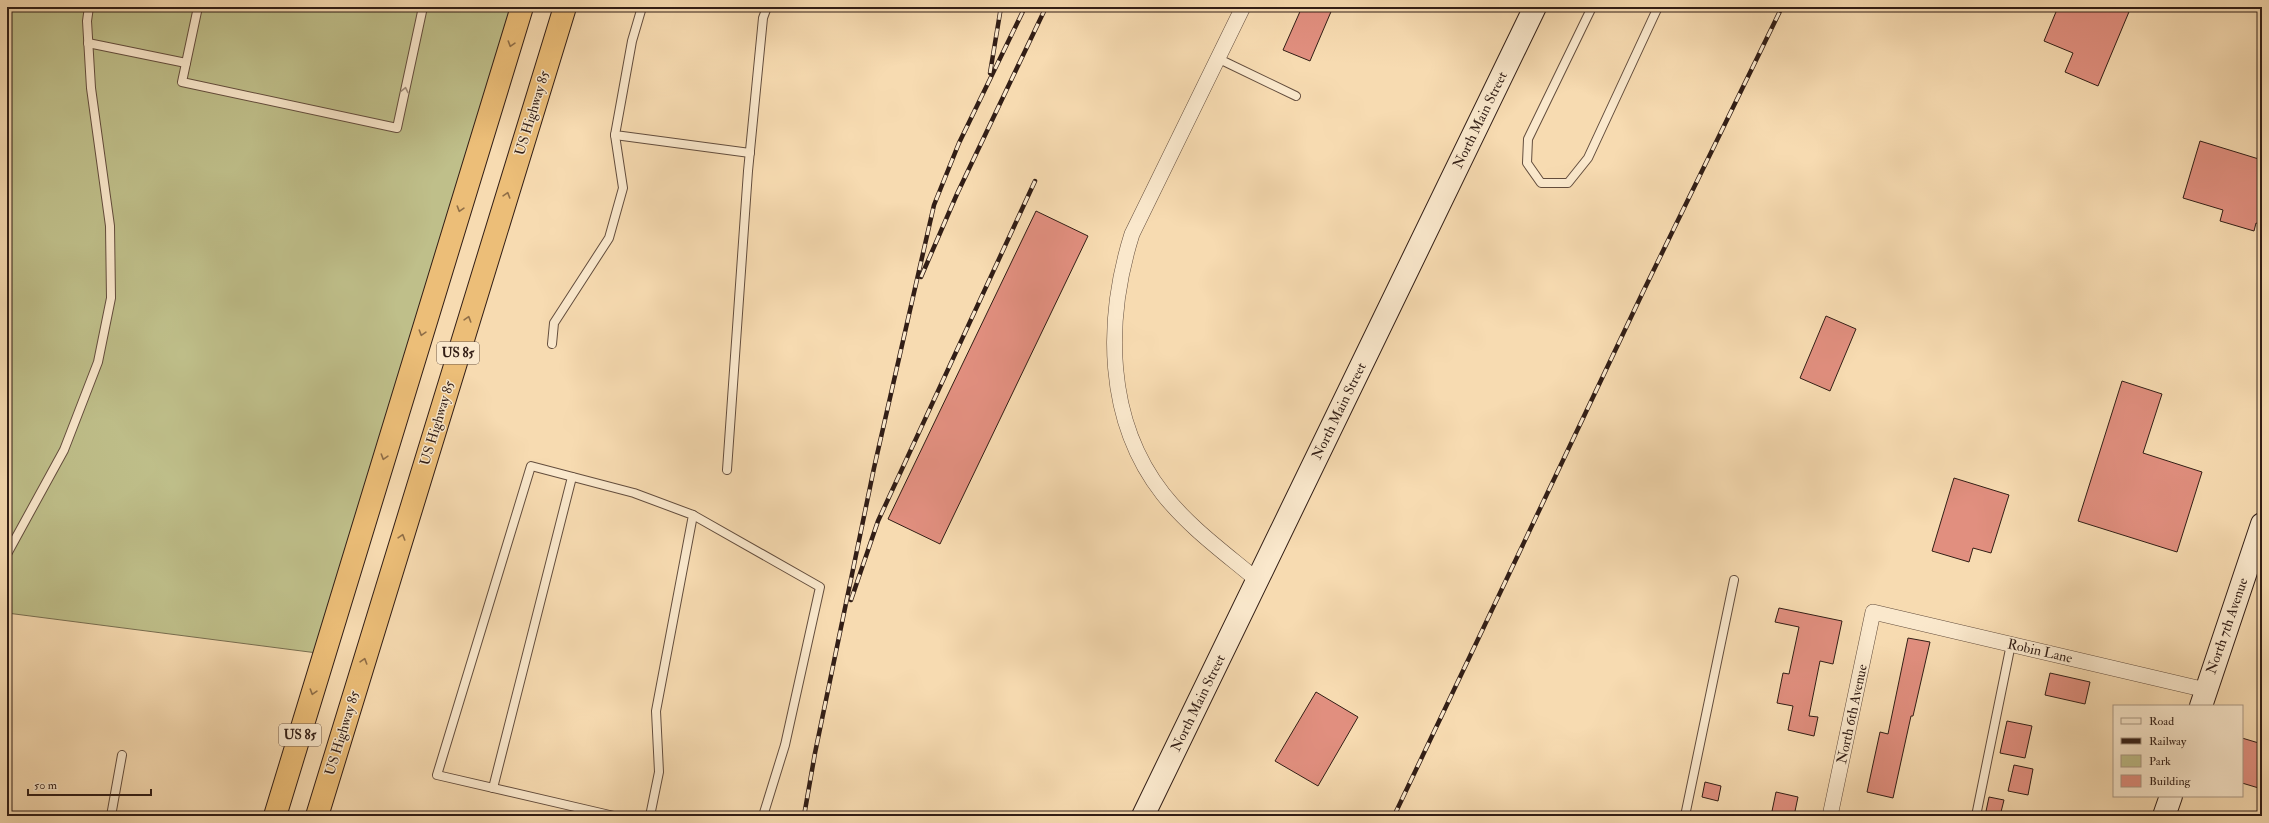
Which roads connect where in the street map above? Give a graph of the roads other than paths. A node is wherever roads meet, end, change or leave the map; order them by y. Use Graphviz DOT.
graph roads {
  1 [pos="89,7"];
  2 [pos="198,7"];
  3 [pos="423,7"];
  4 [pos="522,7"];
  5 [pos="565,7"];
  6 [pos="642,7"];
  7 [pos="767,7"];
  8 [pos="1243,7"];
  9 [pos="1535,7"];
  10 [pos="1592,7"];
  11 [pos="1658,7"];
  12 [pos="88,43"];
  13 [pos="1217,58"];
  14 [pos="186,63"];
  15 [pos="1296,96"];
  16 [pos="615,135"];
  17 [pos="750,153"];
  18 [pos="552,344"];
  19 [pos="727,470"];
  20 [pos="572,477"];
  21 [pos="693,515"];
  22 [pos="2262,524"];
  23 [pos="7,554"];
  24 [pos="1257,580"];
  25 [pos="1734,580"];
  26 [pos="1873,612"];
  27 [pos="2011,644"];
  28 [pos="2203,698"];
  29 [pos="122,755"];
  30 [pos="493,788"];
  31 [pos="2171,797"];
  32 [pos="110,816"];
  33 [pos="275,816"];
  34 [pos="316,816"];
  35 [pos="614,816"];
  36 [pos="650,816"];
  37 [pos="763,816"];
  38 [pos="1143,816"];
  39 [pos="1685,816"];
  40 [pos="1830,816"];
  41 [pos="1976,816"];
  42 [pos="2164,816"];
  1 -- 12 [label="lane"];
  2 -- 14 [label="lane"];
  14 -- 3 [label="lane, one-way"];
  4 -- 33 [label="highway, US 85, one-way"];
  34 -- 5 [label="highway, US Highway 85 / US 85, one-way"];
  6 -- 16 [label="lane"];
  7 -- 17 [label="lane"];
  8 -- 13 [label="street"];
  9 -- 24 [label="street, North Main Street"];
  10 -- 11 [label="lane"];
  12 -- 14 [label="lane"];
  12 -- 23 [label="lane"];
  13 -- 15 [label="lane"];
  13 -- 24 [label="street"];
  16 -- 17 [label="lane"];
  16 -- 18 [label="lane"];
  17 -- 19 [label="lane"];
  20 -- 21 [label="lane"];
  20 -- 30 [label="lane"];
  20 -- 30 [label="lane"];
  21 -- 36 [label="lane"];
  21 -- 37 [label="lane"];
  22 -- 28 [label="street, North 7th Avenue"];
  24 -- 38 [label="street, North Main Street"];
  25 -- 39 [label="lane"];
  26 -- 27 [label="street, Robin Lane"];
  26 -- 40 [label="street, North 6th Avenue"];
  27 -- 28 [label="street, Robin Lane"];
  27 -- 41 [label="lane"];
  29 -- 32 [label="lane"];
  30 -- 35 [label="lane"];
  31 -- 42 [label="street"];
}
